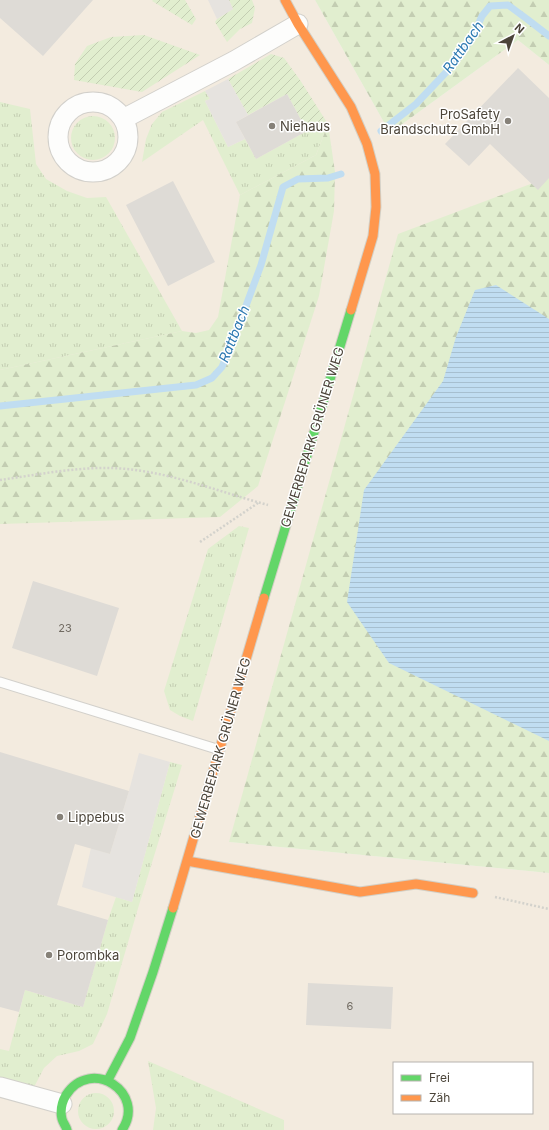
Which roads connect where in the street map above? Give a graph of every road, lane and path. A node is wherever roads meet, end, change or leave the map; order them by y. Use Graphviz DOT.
graph roads {
  1 [pos="285,0"];
  2 [pos="298,24"];
  3 [pos="123,119"];
  4 [pos="0,480"];
  5 [pos="258,503"];
  6 [pos="290,511"];
  7 [pos="200,542"];
  8 [pos="0,682"];
  9 [pos="220,750"];
  10 [pos="187,861"];
  11 [pos="473,893"];
  12 [pos="549,909"];
  13 [pos="108,1080"];
  14 [pos="0,1087"];
  15 [pos="62,1104"];
  16 [pos="67,1130"];
  17 [pos="122,1130"];
  1 -- 2 [label="street, GEWERBEPARK GRÜNER WEG"];
  2 -- 3 [label="street"];
  2 -- 6 [label="street, GEWERBEPARK GRÜNER WEG"];
  4 -- 5 [label="path"];
  5 -- 6 [label="path"];
  5 -- 7 [label="path"];
  6 -- 9 [label="street, GEWERBEPARK GRÜNER WEG"];
  8 -- 9 [label="lane"];
  9 -- 10 [label="street, GEWERBEPARK GRÜNER WEG"];
  10 -- 11 [label="street"];
  10 -- 13 [label="street, GEWERBEPARK GRÜNER WEG"];
  11 -- 12 [label="path"];
  13 -- 15 [label="street"];
  13 -- 17 [label="street"];
  14 -- 15 [label="street"];
  15 -- 16 [label="street"];
}
